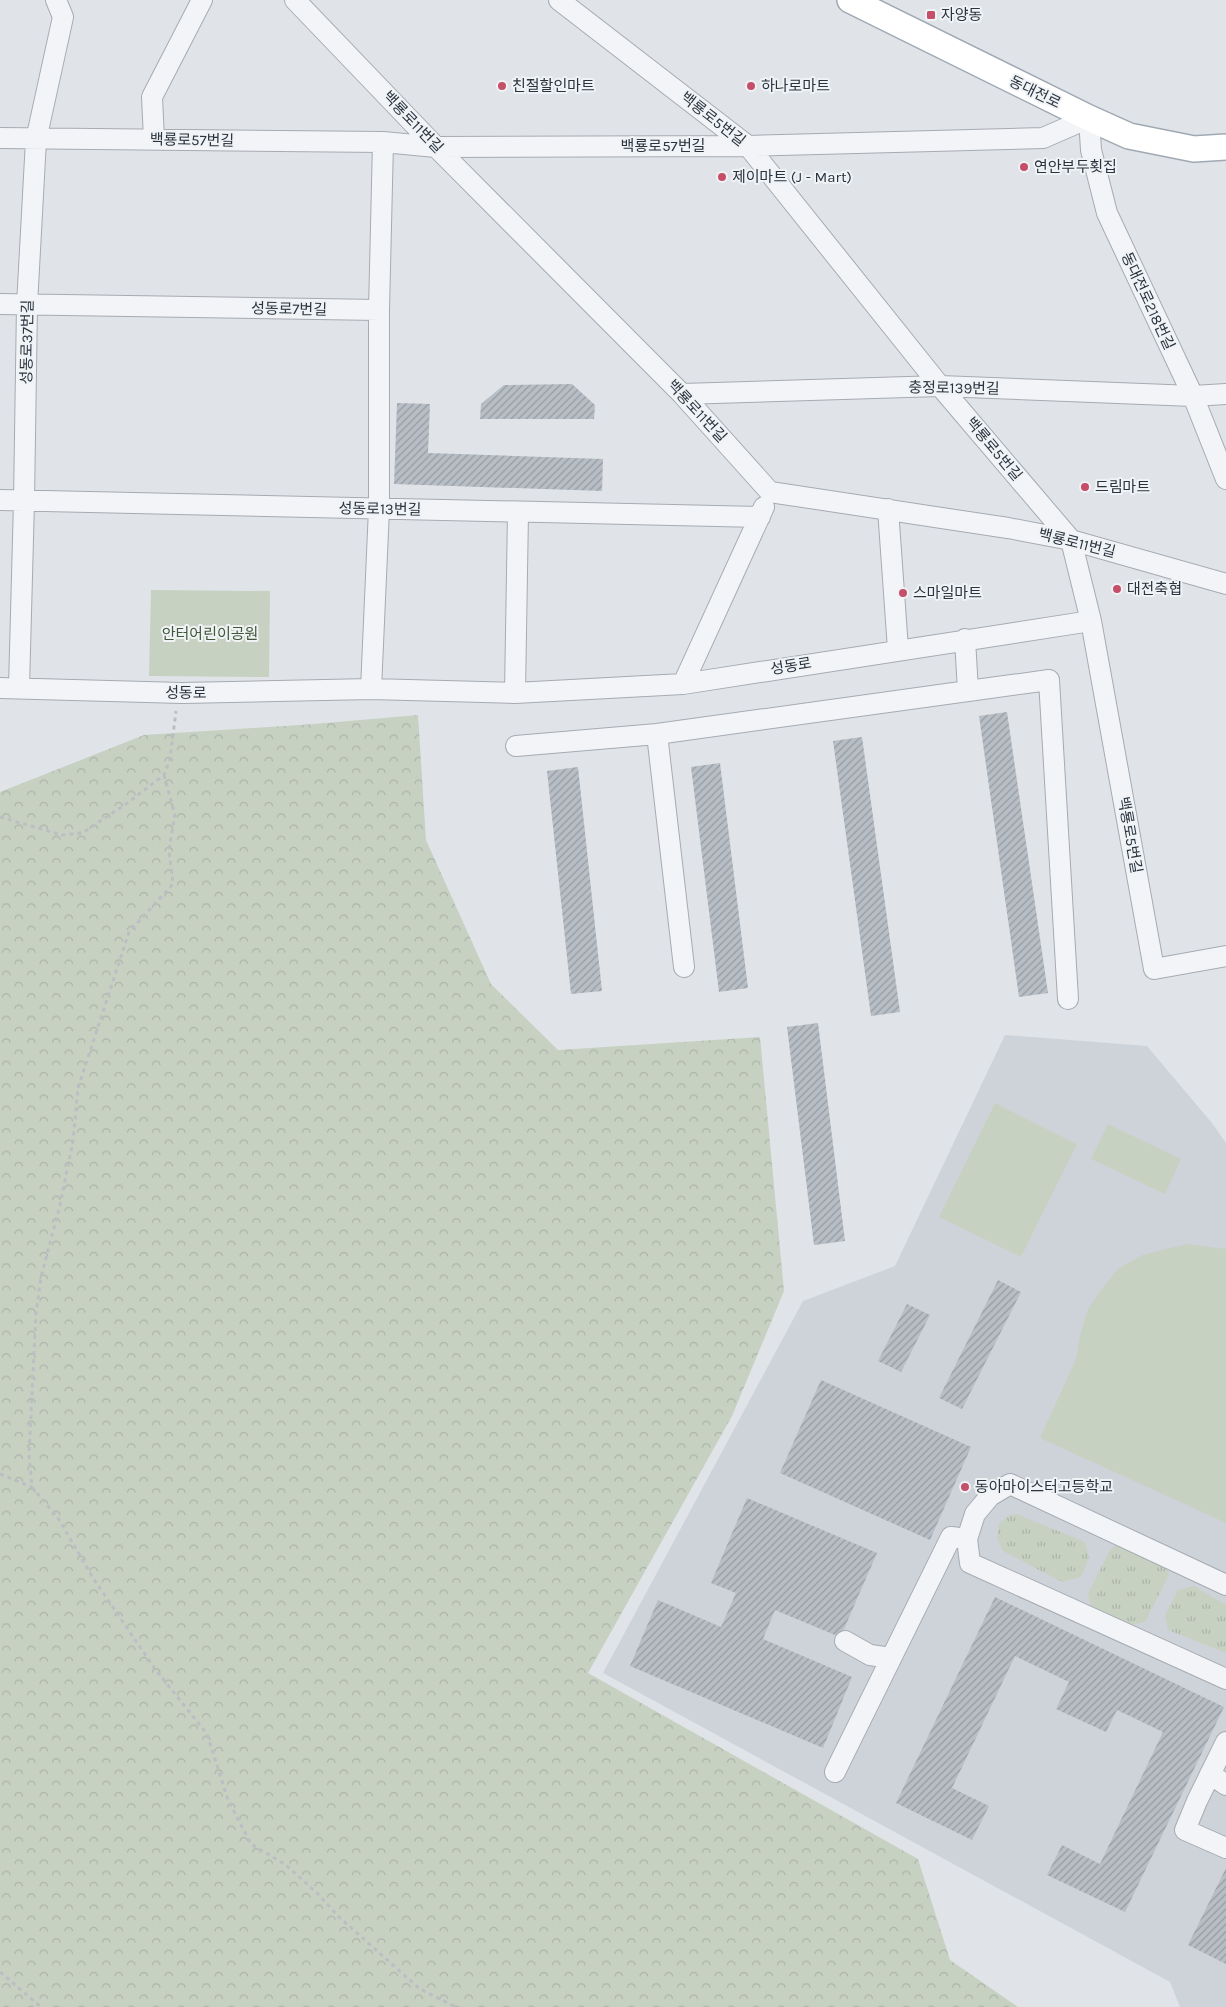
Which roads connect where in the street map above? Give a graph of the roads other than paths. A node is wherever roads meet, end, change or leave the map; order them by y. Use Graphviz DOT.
graph roads {
  1 [pos="56,0"];
  2 [pos="202,0"];
  3 [pos="295,0"];
  4 [pos="559,0"];
  5 [pos="852,1"];
  6 [pos="1088,118"];
  7 [pos="0,138"];
  8 [pos="154,139"];
  9 [pos="36,140"];
  10 [pos="383,142"];
  11 [pos="436,146"];
  12 [pos="748,146"];
  13 [pos="1226,148"];
  14 [pos="0,304"];
  15 [pos="27,305"];
  16 [pos="379,310"];
  17 [pos="940,386"];
  18 [pos="682,394"];
  19 [pos="1226,394"];
  20 [pos="1193,396"];
  21 [pos="1226,479"];
  22 [pos="770,492"];
  23 [pos="0,500"];
  24 [pos="24,501"];
  25 [pos="379,509"];
  26 [pos="888,509"];
  27 [pos="518,512"];
  28 [pos="760,517"];
  29 [pos="1071,540"];
  30 [pos="1226,584"];
  31 [pos="1091,621"];
  32 [pos="965,639"];
  33 [pos="898,649"];
  34 [pos="683,684"];
  35 [pos="9,688"];
  36 [pos="371,689"];
  37 [pos="968,691"];
  38 [pos="515,693"];
  39 [pos="657,734"];
  40 [pos="516,746"];
  41 [pos="1226,956"];
  42 [pos="684,967"];
  43 [pos="1068,999"];
  44 [pos="967,1539"];
  45 [pos="1226,1584"];
  46 [pos="846,1641"];
  47 [pos="891,1658"];
  48 [pos="1226,1679"];
  49 [pos="1226,1742"];
  50 [pos="835,1772"];
  51 [pos="1218,1779"];
  52 [pos="1226,1848"];
  1 -- 9 [label="street, 성동로37번길"];
  2 -- 8 [label="street"];
  3 -- 11 [label="street, 백룡로11번길"];
  4 -- 12 [label="street, 백룡로5번길"];
  5 -- 6 [label="main road, 동대전로"];
  6 -- 12 [label="street, 백룡로57번길"];
  6 -- 13 [label="main road, 동대전로"];
  6 -- 20 [label="street, 동대전로218번길"];
  7 -- 9 [label="street, 백룡로57번길"];
  8 -- 9 [label="street, 백룡로57번길"];
  8 -- 10 [label="street, 백룡로57번길"];
  9 -- 15 [label="street, 성동로37번길"];
  10 -- 11 [label="street, 백룡로57번길"];
  10 -- 16 [label="street"];
  11 -- 12 [label="street, 백룡로57번길"];
  11 -- 18 [label="street, 백룡로11번길"];
  12 -- 17 [label="street, 백룡로5번길"];
  14 -- 15 [label="street, 성동로7번길"];
  15 -- 16 [label="street, 성동로7번길"];
  15 -- 24 [label="street, 성동로37번길"];
  16 -- 25 [label="street"];
  17 -- 18 [label="street, 충정로139번길"];
  17 -- 20 [label="street, 충정로139번길"];
  17 -- 29 [label="street, 백룡로5번길"];
  18 -- 22 [label="street, 백룡로11번길"];
  19 -- 20 [label="street, 충정로139번길"];
  20 -- 21 [label="street, 동대전로218번길"];
  22 -- 26 [label="street, 백룡로11번길"];
  22 -- 28 [label="street"];
  23 -- 24 [label="street, 성동로13번길"];
  24 -- 25 [label="street, 성동로13번길"];
  24 -- 35 [label="street, 성동로37번길"];
  25 -- 27 [label="street, 성동로13번길"];
  25 -- 36 [label="street"];
  26 -- 29 [label="street, 백룡로11번길"];
  26 -- 33 [label="street"];
  27 -- 28 [label="street, 성동로13번길"];
  27 -- 38 [label="street"];
  28 -- 34 [label="street"];
  29 -- 30 [label="street, 백룡로11번길"];
  29 -- 31 [label="street, 백룡로5번길"];
  31 -- 32 [label="street, 성동로"];
  31 -- 41 [label="street, 백룡로5번길"];
  32 -- 33 [label="street, 성동로"];
  32 -- 37 [label="street"];
  33 -- 34 [label="street, 성동로"];
  34 -- 38 [label="street, 성동로"];
  35 -- 36 [label="street, 성동로"];
  36 -- 38 [label="street, 성동로"];
  37 -- 39 [label="street"];
  37 -- 43 [label="street"];
  39 -- 40 [label="street"];
  39 -- 42 [label="street"];
  44 -- 45 [label="street"];
  44 -- 47 [label="street"];
  44 -- 48 [label="street"];
  46 -- 47 [label="street"];
  47 -- 50 [label="street"];
  49 -- 51 [label="street"];
  51 -- 52 [label="street"];
}
